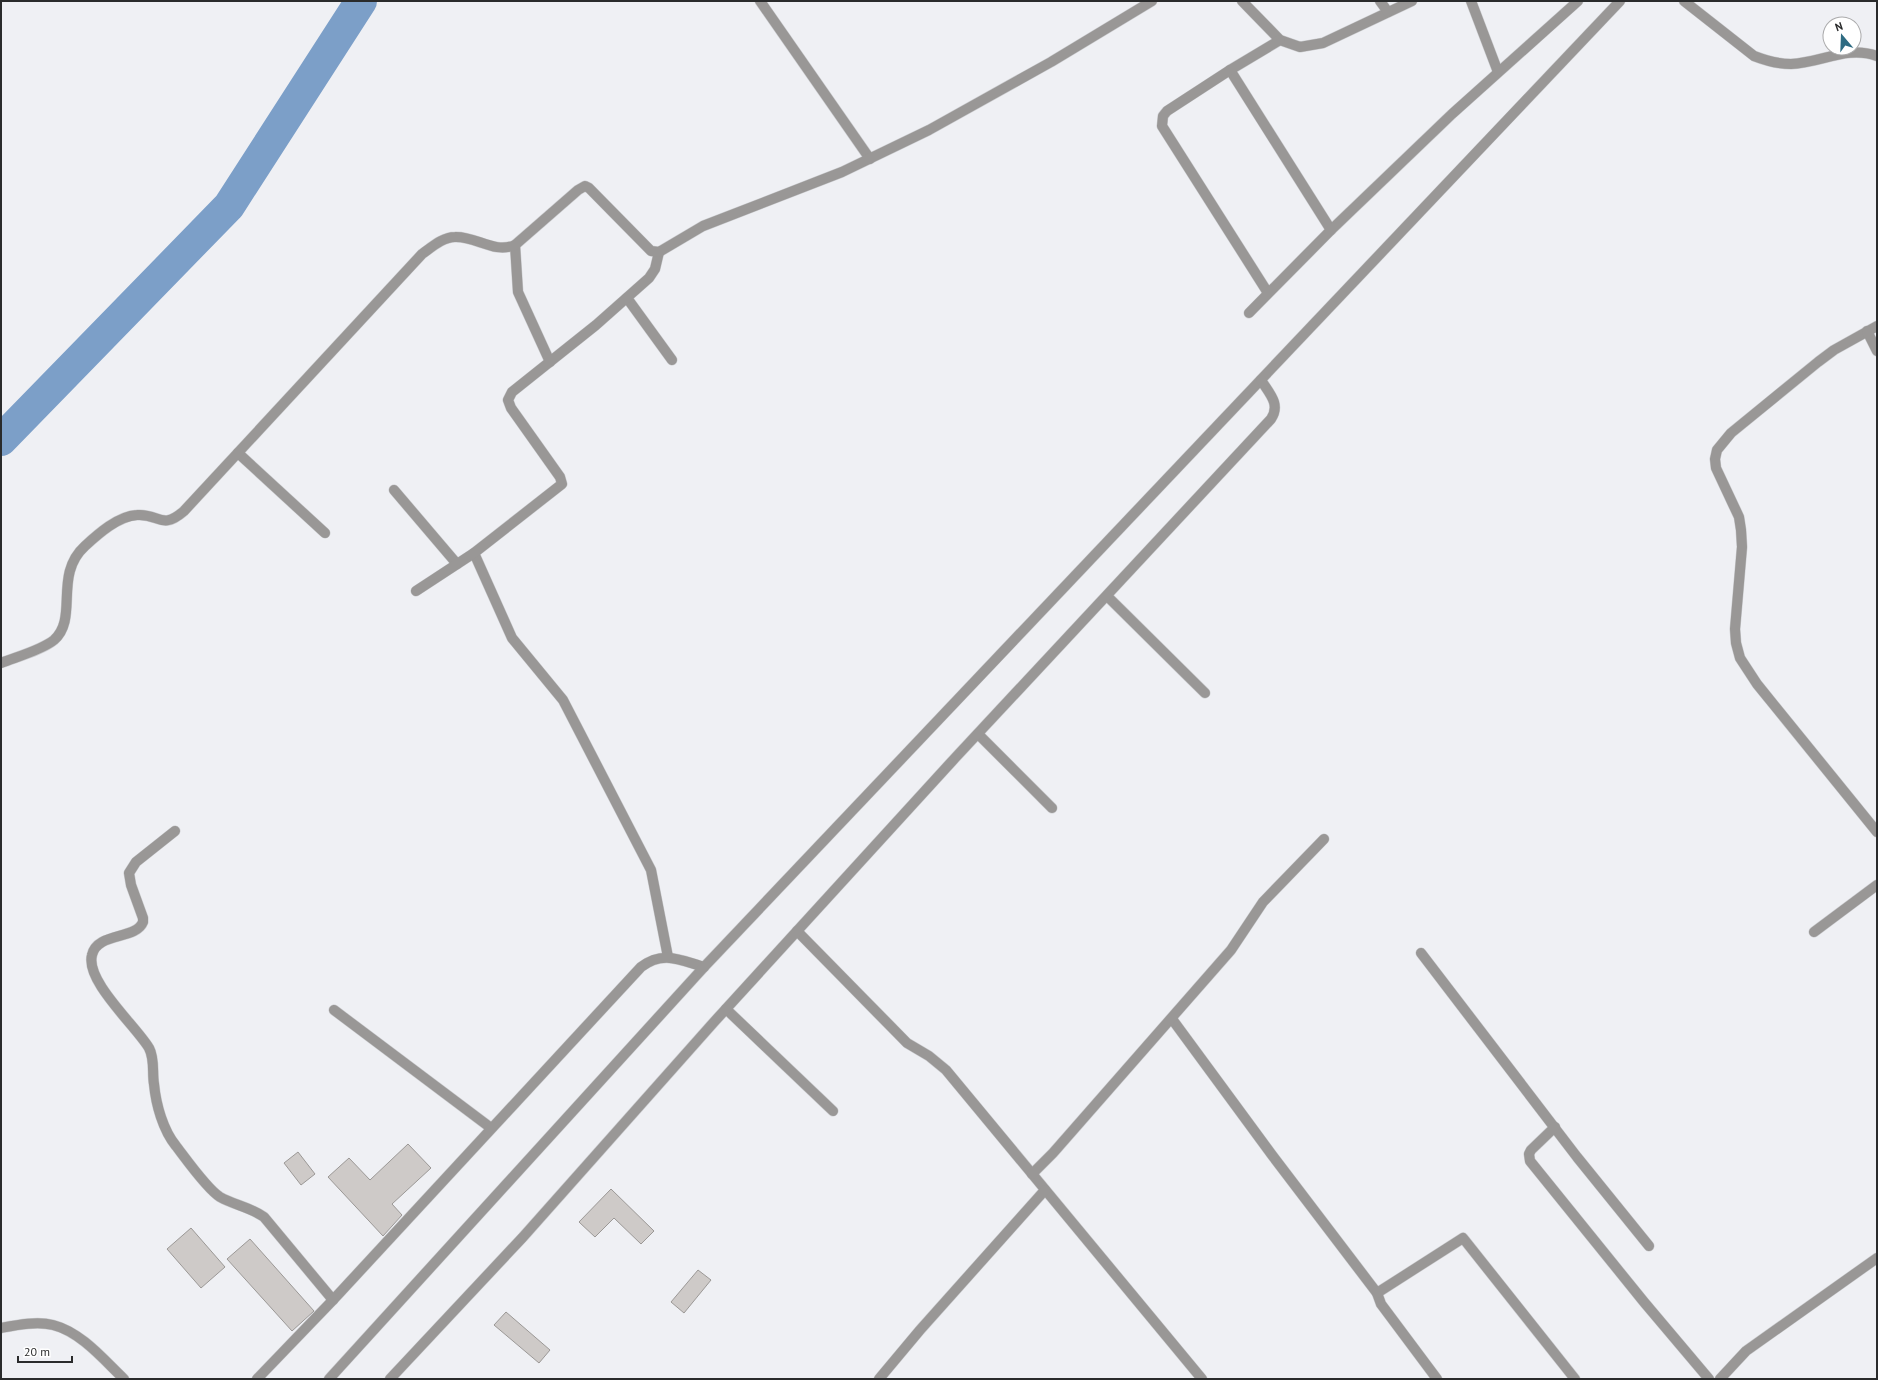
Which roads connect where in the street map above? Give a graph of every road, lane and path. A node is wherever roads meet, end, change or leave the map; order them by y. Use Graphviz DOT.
graph roads {
  1 [pos="760,1"];
  2 [pos="1152,1"];
  3 [pos="1242,1"];
  4 [pos="1380,1"];
  5 [pos="1412,1"];
  6 [pos="1471,1"];
  7 [pos="1578,1"];
  8 [pos="1620,1"];
  9 [pos="1684,1"];
  10 [pos="1388,12"];
  11 [pos="1280,40"];
  12 [pos="1877,56"];
  13 [pos="1230,70"];
  14 [pos="1498,72"];
  15 [pos="870,159"];
  16 [pos="1331,230"];
  17 [pos="515,245"];
  18 [pos="659,252"];
  19 [pos="1268,293"];
  20 [pos="627,298"];
  21 [pos="1248,313"];
  22 [pos="1877,326"];
  23 [pos="1867,331"];
  24 [pos="1877,351"];
  25 [pos="672,360"];
  26 [pos="550,362"];
  27 [pos="1261,380"];
  28 [pos="238,453"];
  29 [pos="394,490"];
  30 [pos="325,533"];
  31 [pos="474,553"];
  32 [pos="457,564"];
  33 [pos="416,591"];
  34 [pos="1107,596"];
  35 [pos="1,663"];
  36 [pos="1205,693"];
  37 [pos="978,734"];
  38 [pos="1052,808"];
  39 [pos="175,831"];
  40 [pos="1877,832"];
  41 [pos="1324,839"];
  42 [pos="1877,885"];
  43 [pos="797,931"];
  44 [pos="1814,932"];
  45 [pos="1421,953"];
  46 [pos="668,957"];
  47 [pos="704,967"];
  48 [pos="726,1009"];
  49 [pos="334,1010"];
  50 [pos="1172,1019"];
  51 [pos="833,1111"];
  52 [pos="1555,1127"];
  53 [pos="491,1128"];
  54 [pos="1032,1174"];
  55 [pos="1045,1190"];
  56 [pos="1649,1246"];
  57 [pos="1876,1262"];
  58 [pos="1377,1293"];
  59 [pos="333,1300"];
  60 [pos="1,1328"];
  61 [pos="124,1379"];
  62 [pos="257,1379"];
  63 [pos="329,1379"];
  64 [pos="390,1379"];
  65 [pos="879,1379"];
  66 [pos="1202,1379"];
  67 [pos="1437,1379"];
  68 [pos="1575,1379"];
  69 [pos="1709,1379"];
  70 [pos="1720,1379"];
  1 -- 15 [label="street"];
  2 -- 15 [label="street"];
  3 -- 11 [label="street"];
  4 -- 10 [label="street"];
  5 -- 10 [label="street"];
  6 -- 14 [label="street"];
  7 -- 14 [label="street"];
  8 -- 27 [label="street"];
  9 -- 12 [label="street"];
  10 -- 11 [label="street"];
  11 -- 13 [label="street"];
  13 -- 16 [label="street"];
  13 -- 19 [label="street"];
  14 -- 16 [label="street"];
  15 -- 18 [label="street"];
  16 -- 19 [label="street"];
  17 -- 18 [label="street"];
  17 -- 26 [label="street"];
  17 -- 28 [label="street"];
  18 -- 20 [label="street"];
  19 -- 21 [label="street"];
  20 -- 25 [label="street"];
  20 -- 26 [label="street"];
  22 -- 23 [label="street"];
  23 -- 24 [label="street"];
  23 -- 40 [label="street"];
  26 -- 31 [label="street"];
  27 -- 34 [label="street"];
  27 -- 47 [label="street"];
  28 -- 30 [label="street"];
  28 -- 35 [label="street"];
  29 -- 32 [label="street"];
  31 -- 32 [label="street"];
  31 -- 46 [label="street"];
  32 -- 33 [label="street"];
  34 -- 36 [label="street"];
  34 -- 37 [label="street"];
  37 -- 38 [label="street"];
  37 -- 43 [label="street"];
  39 -- 59 [label="street"];
  41 -- 50 [label="street"];
  42 -- 44 [label="street"];
  43 -- 48 [label="street"];
  43 -- 54 [label="street"];
  45 -- 52 [label="street"];
  46 -- 47 [label="street"];
  46 -- 53 [label="street"];
  47 -- 63 [label="street"];
  48 -- 51 [label="street"];
  48 -- 64 [label="street"];
  49 -- 53 [label="street"];
  50 -- 54 [label="street"];
  50 -- 58 [label="street"];
  52 -- 56 [label="street"];
  52 -- 69 [label="street"];
  53 -- 59 [label="street"];
  54 -- 55 [label="street"];
  55 -- 65 [label="street"];
  55 -- 66 [label="street"];
  57 -- 70 [label="street"];
  58 -- 67 [label="street"];
  58 -- 68 [label="street"];
  59 -- 62 [label="street"];
  60 -- 61 [label="street"];
}
